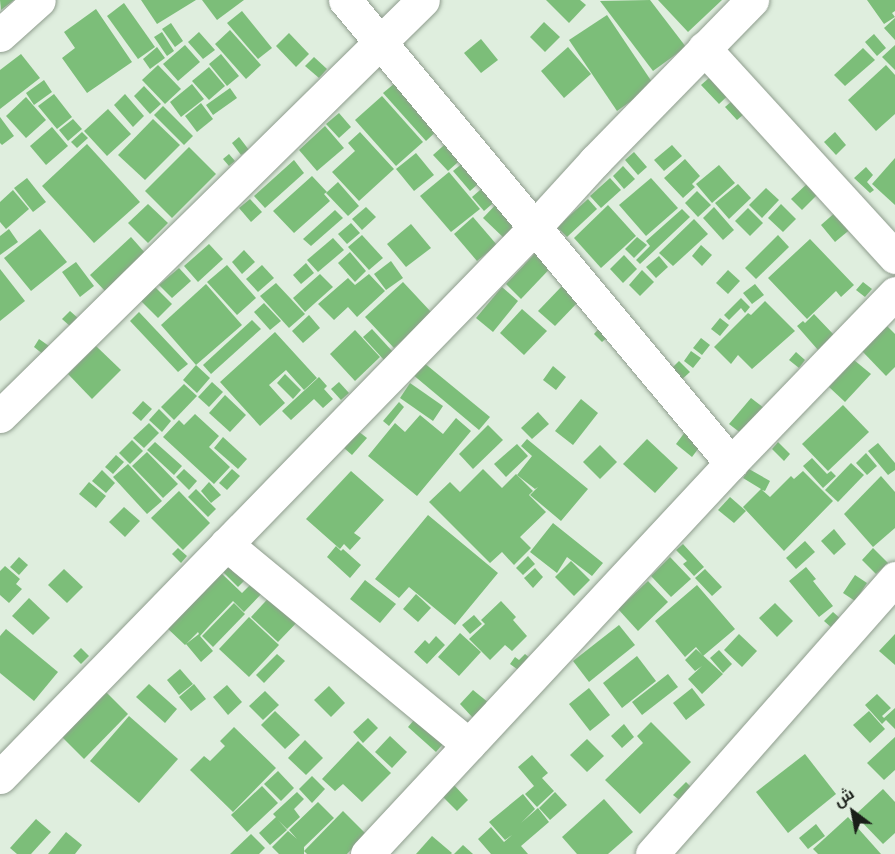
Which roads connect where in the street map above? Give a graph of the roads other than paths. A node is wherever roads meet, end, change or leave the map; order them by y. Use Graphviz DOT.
graph roads {
  1 [pos="39,0"];
  2 [pos="345,0"];
  3 [pos="423,0"];
  4 [pos="752,0"];
  5 [pos="0,35"];
  6 [pos="381,43"];
  7 [pos="704,48"];
  8 [pos="534,228"];
  9 [pos="895,257"];
  10 [pos="895,293"];
  11 [pos="0,416"];
  12 [pos="731,463"];
  13 [pos="226,544"];
  14 [pos="895,578"];
  15 [pos="469,744"];
  16 [pos="0,777"];
  17 [pos="367,854"];
  18 [pos="652,854"];
  1 -- 5 [label="street"];
  2 -- 6 [label="street"];
  3 -- 6 [label="street"];
  4 -- 7 [label="street"];
  6 -- 8 [label="street"];
  6 -- 11 [label="street"];
  7 -- 8 [label="street"];
  7 -- 9 [label="street"];
  8 -- 12 [label="street"];
  8 -- 13 [label="street"];
  10 -- 12 [label="street"];
  12 -- 15 [label="street"];
  13 -- 15 [label="street"];
  13 -- 16 [label="street"];
  14 -- 18 [label="street"];
  15 -- 17 [label="street"];
}
